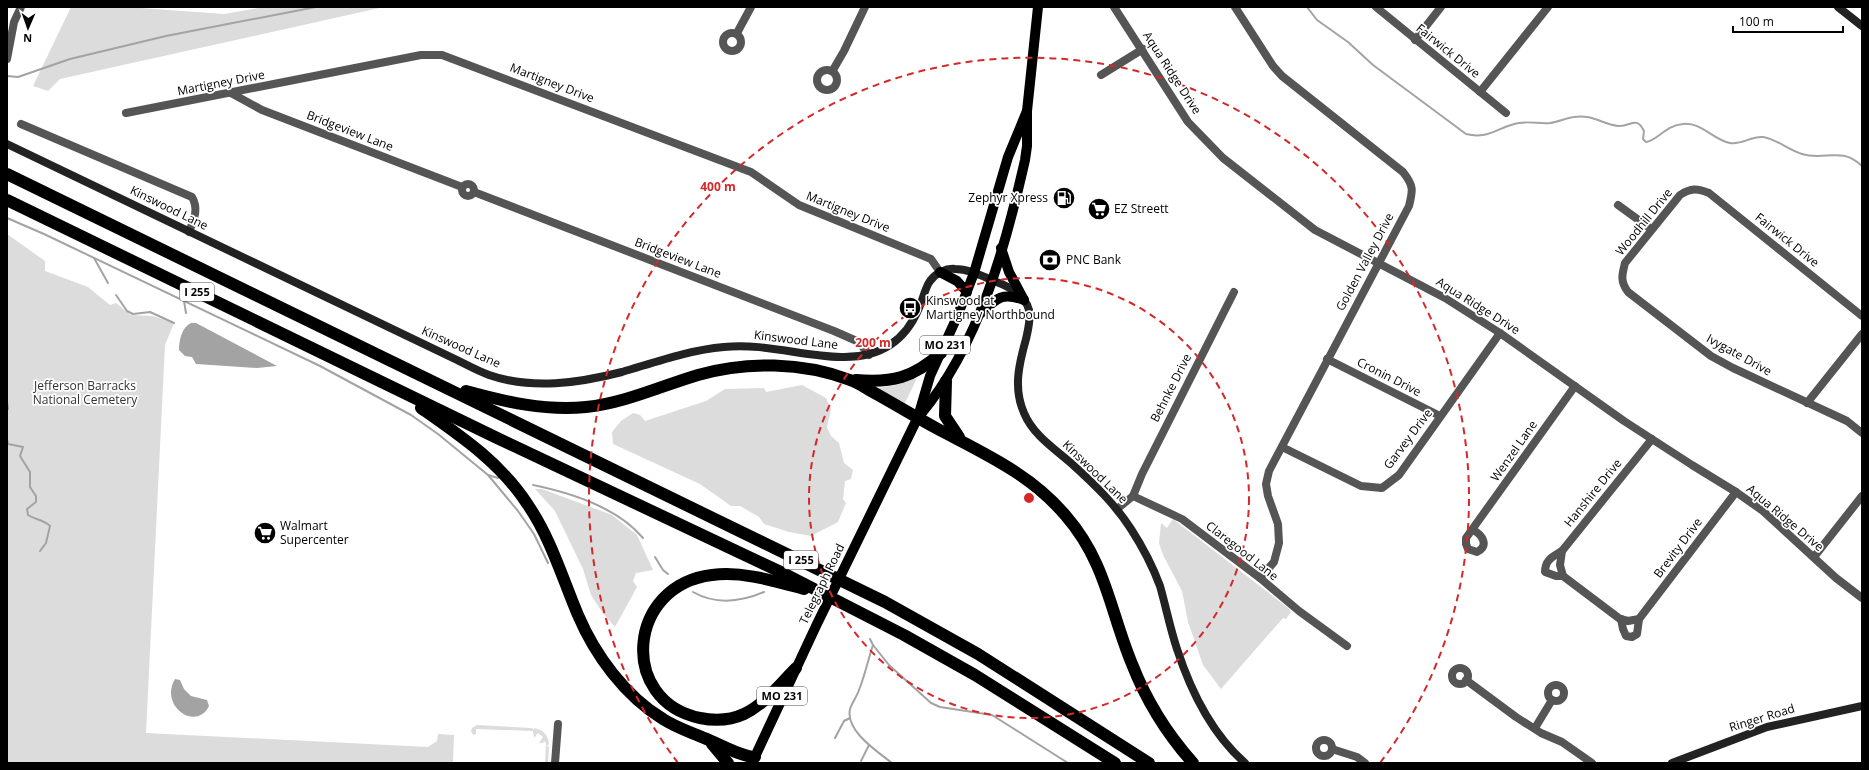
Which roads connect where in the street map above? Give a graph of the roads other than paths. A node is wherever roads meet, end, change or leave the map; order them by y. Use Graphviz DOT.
graph roads {
  1 [pos="21,7"];
  2 [pos="751,7"];
  3 [pos="865,7"];
  4 [pos="1038,7"];
  5 [pos="1114,7"];
  6 [pos="1235,7"];
  7 [pos="1376,7"];
  8 [pos="1441,7"];
  9 [pos="1548,7"];
  10 [pos="1838,7"];
  11 [pos="1862,26"];
  12 [pos="737,33"];
  13 [pos="1415,40"];
  14 [pos="1143,49"];
  15 [pos="7,59"];
  16 [pos="833,70"];
  17 [pos="1101,75"];
  18 [pos="1480,92"];
  19 [pos="231,93"];
  20 [pos="1027,111"];
  21 [pos="126,113"];
  22 [pos="1506,113"];
  23 [pos="21,124"];
  24 [pos="7,138"];
  25 [pos="11,145"];
  26 [pos="7,174"];
  27 [pos="1693,188"];
  28 [pos="7,200"];
  29 [pos="1618,205"];
  30 [pos="1651,229"];
  31 [pos="189,232"];
  32 [pos="1001,248"];
  33 [pos="1379,263"];
  34 [pos="940,272"];
  35 [pos="974,273"];
  36 [pos="1621,277"];
  37 [pos="991,280"];
  38 [pos="967,292"];
  39 [pos="1234,292"];
  40 [pos="1024,300"];
  41 [pos="978,316"];
  42 [pos="1862,316"];
  43 [pos="1500,333"];
  44 [pos="1862,334"];
  45 [pos="940,354"];
  46 [pos="869,355"];
  47 [pos="1327,359"];
  48 [pos="851,380"];
  49 [pos="946,381"];
  50 [pos="438,384"];
  51 [pos="387,385"];
  52 [pos="1575,386"];
  53 [pos="1807,403"];
  54 [pos="1440,416"];
  55 [pos="918,418"];
  56 [pos="1862,433"];
  57 [pos="1652,439"];
  58 [pos="962,441"];
  59 [pos="1282,447"];
  60 [pos="1736,492"];
  61 [pos="1133,496"];
  62 [pos="1862,496"];
  63 [pos="1117,509"];
  64 [pos="1473,530"];
  65 [pos="1562,551"];
  66 [pos="1814,557"];
  67 [pos="1563,576"];
  68 [pos="1260,578"];
  69 [pos="826,595"];
  70 [pos="1862,598"];
  71 [pos="1639,619"];
  72 [pos="1621,620"];
  73 [pos="1347,646"];
  74 [pos="796,668"];
  75 [pos="1466,680"];
  76 [pos="1552,700"];
  77 [pos="1862,706"];
  78 [pos="558,724"];
  79 [pos="1535,728"];
  80 [pos="707,739"];
  81 [pos="1332,749"];
  82 [pos="753,760"];
  83 [pos="555,763"];
  84 [pos="728,763"];
  85 [pos="1115,763"];
  86 [pos="1149,763"];
  87 [pos="1194,763"];
  88 [pos="1245,763"];
  89 [pos="1365,763"];
  90 [pos="1592,763"];
  91 [pos="1672,763"];
  1 -- 15 [label="street"];
  2 -- 12 [label="street"];
  3 -- 16 [label="street"];
  4 -- 20 [label="main road, Telegraph Road / MO 231"];
  5 -- 14 [label="street, Aqua Ridge Drive"];
  6 -- 33 [label="street, Golden Valley Drive"];
  7 -- 13 [label="street, Fairwick Drive"];
  8 -- 13 [label="street"];
  9 -- 18 [label="street"];
  10 -- 11 [label="street"];
  13 -- 18 [label="street, Fairwick Drive"];
  14 -- 17 [label="street"];
  14 -- 33 [label="street, Aqua Ridge Drive"];
  18 -- 22 [label="street, Fairwick Drive"];
  19 -- 21 [label="street, Martigney Drive"];
  19 -- 34 [label="street, Martigney Drive"];
  19 -- 46 [label="street, Bridgeview Lane"];
  20 -- 32 [label="main road, Telegraph Road / MO 231"];
  20 -- 35 [label="main road, Telegraph Road / MO 231"];
  23 -- 31 [label="street"];
  24 -- 25 [label="street"];
  25 -- 31 [label="street, Kinswood Lane"];
  26 -- 50 [label="highway, I 255"];
  27 -- 30 [label="street, Woodhill Drive"];
  27 -- 42 [label="street, Fairwick Drive"];
  28 -- 51 [label="highway, I 255"];
  29 -- 30 [label="street"];
  30 -- 36 [label="street, Woodhill Drive"];
  31 -- 46 [label="street, Kinswood Lane"];
  32 -- 37 [label="main road, Telegraph Road / MO 231"];
  32 -- 40 [label="main road"];
  33 -- 43 [label="street, Aqua Ridge Drive"];
  33 -- 47 [label="street, Golden Valley Drive"];
  34 -- 35 [label="street"];
  34 -- 38 [label="main road"];
  34 -- 46 [label="street, Kinswood Lane"];
  35 -- 37 [label="street"];
  35 -- 38 [label="main road, Telegraph Road / MO 231"];
  36 -- 53 [label="street, Ivygate Drive"];
  37 -- 40 [label="street"];
  37 -- 41 [label="main road, Telegraph Road / MO 231"];
  38 -- 45 [label="main road, Telegraph Road / MO 231"];
  39 -- 61 [label="street, Behnke Drive"];
  40 -- 41 [label="main road"];
  40 -- 63 [label="street, Kinswood Lane"];
  41 -- 49 [label="main road, Telegraph Road / MO 231"];
  43 -- 52 [label="street, Aqua Ridge Drive"];
  43 -- 54 [label="street, Garvey Drive"];
  44 -- 53 [label="street"];
  45 -- 48 [label="highway"];
  45 -- 55 [label="main road, Telegraph Road / MO 231"];
  47 -- 54 [label="street, Cronin Drive"];
  47 -- 59 [label="street, Golden Valley Drive"];
  48 -- 50 [label="highway"];
  48 -- 55 [label="highway"];
  49 -- 55 [label="main road, Telegraph Road / MO 231"];
  49 -- 58 [label="highway"];
  50 -- 86 [label="highway, I 255"];
  51 -- 69 [label="highway, I 255"];
  51 -- 80 [label="highway"];
  52 -- 57 [label="street, Aqua Ridge Drive"];
  52 -- 64 [label="street, Wenzel Lane"];
  53 -- 56 [label="street, Ivygate Drive"];
  54 -- 59 [label="street, Garvey Drive"];
  55 -- 58 [label="highway"];
  55 -- 74 [label="main road, Telegraph Road / MO 231"];
  57 -- 60 [label="street, Aqua Ridge Drive"];
  57 -- 65 [label="street, Hanshire Drive"];
  58 -- 87 [label="highway"];
  59 -- 68 [label="street, Golden Valley Drive"];
  60 -- 66 [label="street, Aqua Ridge Drive"];
  60 -- 71 [label="street, Brevity Drive"];
  61 -- 63 [label="street"];
  61 -- 68 [label="street, Claregood Lane"];
  62 -- 66 [label="street"];
  63 -- 88 [label="street, Kinswood Lane"];
  65 -- 67 [label="street"];
  65 -- 67 [label="street, Brevity Drive"];
  66 -- 70 [label="street, Aqua Ridge Drive"];
  67 -- 72 [label="street, Brevity Drive"];
  68 -- 73 [label="street, Claregood Lane"];
  69 -- 74 [label="highway"];
  69 -- 85 [label="highway, I 255"];
  71 -- 72 [label="street"];
  71 -- 72 [label="street, Brevity Drive"];
  74 -- 82 [label="main road, Telegraph Road / MO 231"];
  75 -- 79 [label="street"];
  76 -- 79 [label="street"];
  77 -- 91 [label="street, Ringer Road"];
  78 -- 83 [label="street"];
  79 -- 90 [label="street"];
  80 -- 82 [label="highway"];
  80 -- 84 [label="highway"];
  81 -- 89 [label="street"];
}
